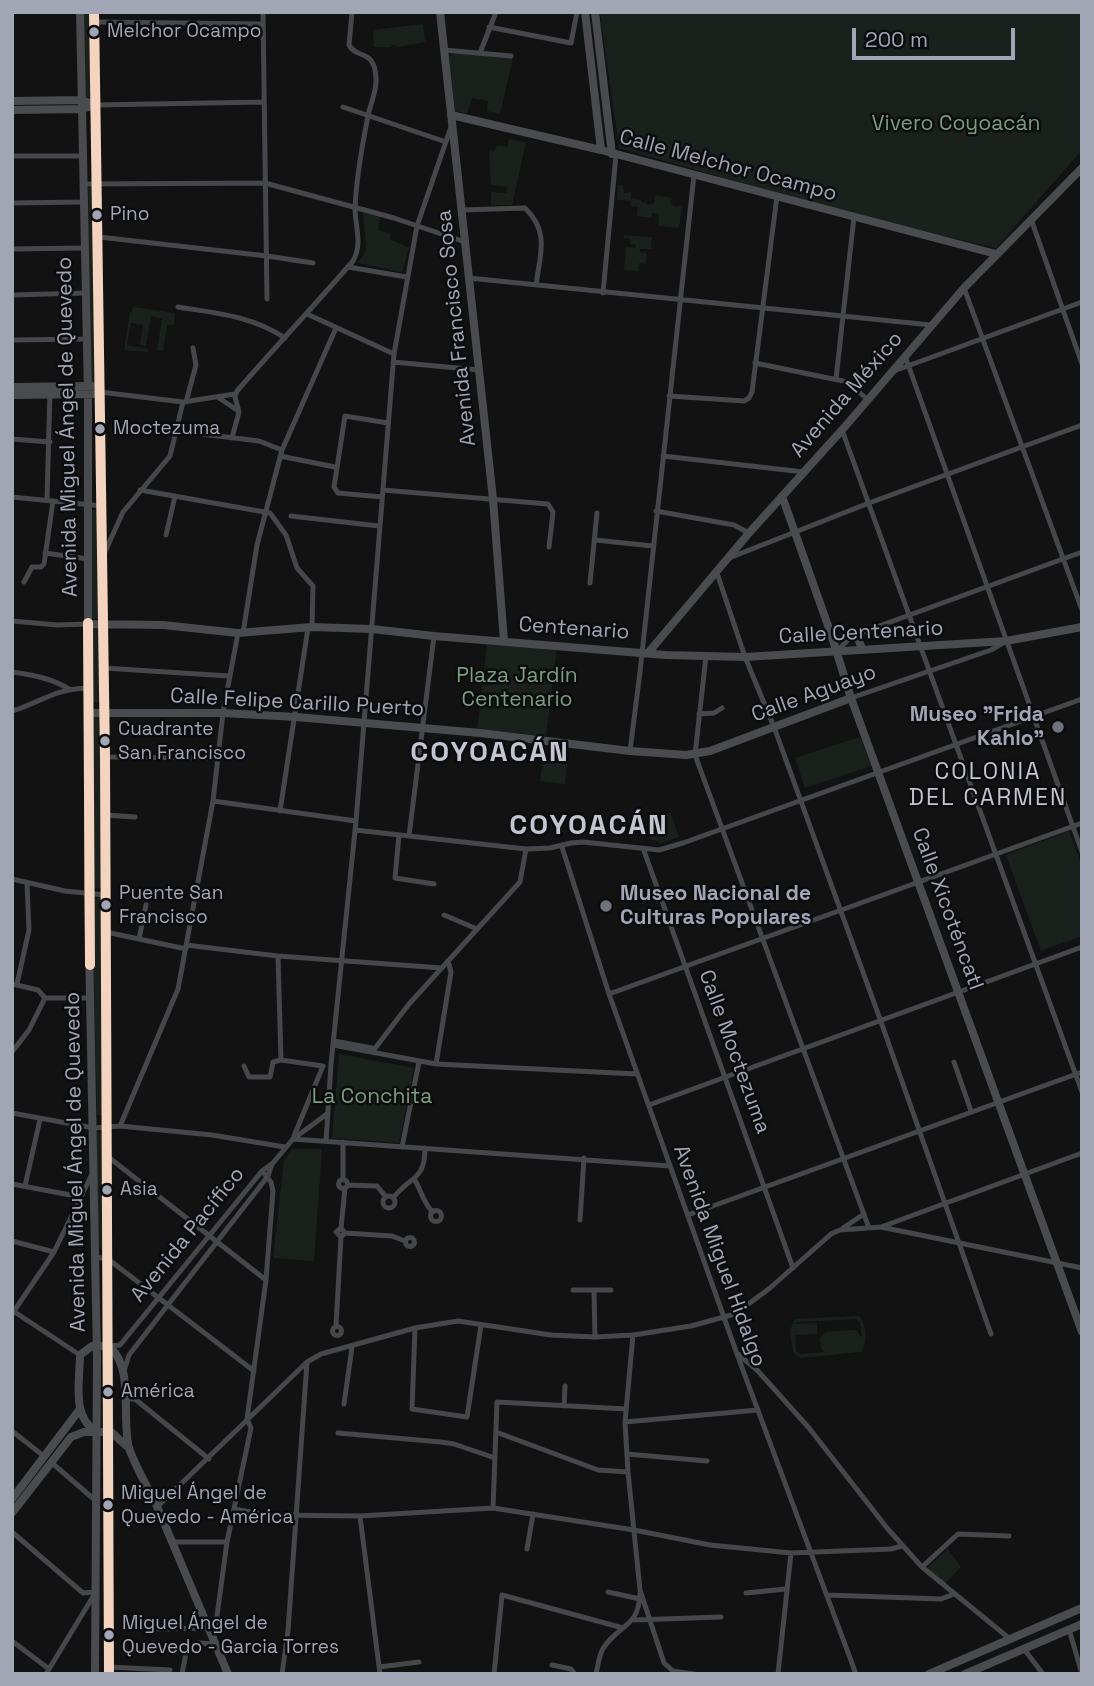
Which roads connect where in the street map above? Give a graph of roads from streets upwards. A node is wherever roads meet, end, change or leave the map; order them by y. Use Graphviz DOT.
graph roads {
  1 [pos="80,12"];
  2 [pos="94,12"];
  3 [pos="263,12"];
  4 [pos="352,12"];
  5 [pos="440,12"];
  6 [pos="496,12"];
  7 [pos="577,12"];
  8 [pos="585,12"];
  9 [pos="595,12"];
  10 [pos="94,22"];
  11 [pos="263,24"];
  12 [pos="489,27"];
  13 [pos="444,50"];
  14 [pos="480,52"];
  15 [pos="511,56"];
  16 [pos="12,101"];
  17 [pos="263,102"];
  18 [pos="81,104"];
  19 [pos="96,105"];
  20 [pos="343,107"];
  21 [pos="12,110"];
  22 [pos="368,117"];
  23 [pos="451,120"];
  24 [pos="446,142"];
  25 [pos="601,150"];
  26 [pos="614,154"];
  27 [pos="12,156"];
  28 [pos="83,156"];
  29 [pos="1082,168"];
  30 [pos="694,175"];
  31 [pos="265,183"];
  32 [pos="83,184"];
  33 [pos="97,185"];
  34 [pos="777,196"];
  35 [pos="83,202"];
  36 [pos="12,203"];
  37 [pos="355,208"];
  38 [pos="461,210"];
  39 [pos="854,217"];
  40 [pos="1031,219"];
  41 [pos="417,226"];
  42 [pos="99,237"];
  43 [pos="465,242"];
  44 [pos="84,248"];
  45 [pos="12,249"];
  46 [pos="996,254"];
  47 [pos="267,256"];
  48 [pos="313,263"];
  49 [pos="348,267"];
  50 [pos="407,277"];
  51 [pos="469,278"];
  52 [pos="536,285"];
  53 [pos="964,288"];
  54 [pos="85,293"];
  55 [pos="603,293"];
  56 [pos="12,295"];
  57 [pos="267,299"];
  58 [pos="680,300"];
  59 [pos="1082,302"];
  60 [pos="178,307"];
  61 [pos="762,308"];
  62 [pos="1062,309"];
  63 [pos="307,314"];
  64 [pos="844,317"];
  65 [pos="931,325"];
  66 [pos="336,328"];
  67 [pos="285,338"];
  68 [pos="982,338"];
  69 [pos="86,339"];
  70 [pos="12,340"];
  71 [pos="193,348"];
  72 [pos="394,354"];
  73 [pos="905,356"];
  74 [pos="393,362"];
  75 [pos="755,363"];
  76 [pos="1082,364"];
  77 [pos="908,366"];
  78 [pos="479,370"];
  79 [pos="892,372"];
  80 [pos="836,379"];
  81 [pos="12,387"];
  82 [pos="88,390"];
  83 [pos="50,391"];
  84 [pos="100,392"];
  85 [pos="235,394"];
  86 [pos="12,395"];
  87 [pos="669,396"];
  88 [pos="215,397"];
  89 [pos="867,400"];
  90 [pos="185,402"];
  91 [pos="239,412"];
  92 [pos="388,423"];
  93 [pos="1082,425"];
  94 [pos="842,430"];
  95 [pos="177,431"];
  96 [pos="232,438"];
  97 [pos="12,439"];
  98 [pos="50,442"];
  99 [pos="1023,446"];
  100 [pos="281,453"];
  101 [pos="663,456"];
  102 [pos="335,467"];
  103 [pos="804,472"];
  104 [pos="946,475"];
  105 [pos="140,490"];
  106 [pos="382,493"];
  107 [pos="174,496"];
  108 [pos="782,496"];
  109 [pos="12,497"];
  110 [pos="493,499"];
  111 [pos="50,500"];
  112 [pos="869,503"];
  113 [pos="87,505"];
  114 [pos="102,506"];
  115 [pos="656,511"];
  116 [pos="265,512"];
  117 [pos="597,513"];
  118 [pos="290,516"];
  119 [pos="379,526"];
  120 [pos="795,532"];
  121 [pos="749,533"];
  122 [pos="166,535"];
  123 [pos="595,540"];
  124 [pos="653,546"];
  125 [pos="550,547"];
  126 [pos="1082,552"];
  127 [pos="45,553"];
  128 [pos="103,556"];
  129 [pos="729,558"];
  130 [pos="89,559"];
  131 [pos="1063,559"];
  132 [pos="717,573"];
  133 [pos="24,582"];
  134 [pos="590,583"];
  135 [pos="987,588"];
  136 [pos="1082,610"];
  137 [pos="909,615"];
  138 [pos="12,621"];
  139 [pos="88,624"];
  140 [pos="104,625"];
  141 [pos="1082,627"];
  142 [pos="310,628"];
  143 [pos="372,629"];
  144 [pos="240,633"];
  145 [pos="860,633"];
  146 [pos="434,636"];
  147 [pos="504,641"];
  148 [pos="1006,641"];
  149 [pos="921,647"];
  150 [pos="862,649"];
  151 [pos="837,651"];
  152 [pos="645,652"];
  153 [pos="706,656"];
  154 [pos="745,657"];
  155 [pos="104,668"];
  156 [pos="929,671"];
  157 [pos="12,672"];
  158 [pos="229,676"];
  159 [pos="88,688"];
  160 [pos="69,689"];
  161 [pos="851,698"];
  162 [pos="1082,699"];
  163 [pos="722,708"];
  164 [pos="12,711"];
  165 [pos="88,713"];
  166 [pos="105,713"];
  167 [pos="223,713"];
  168 [pos="699,714"];
  169 [pos="296,717"];
  170 [pos="1033,717"];
  171 [pos="363,722"];
  172 [pos="422,727"];
  173 [pos="774,727"];
  174 [pos="955,744"];
  175 [pos="629,751"];
  176 [pos="695,755"];
  177 [pos="106,757"];
  178 [pos="218,758"];
  179 [pos="879,772"];
  180 [pos="213,801"];
  181 [pos="800,801"];
  182 [pos="280,811"];
  183 [pos="105,815"];
  184 [pos="135,817"];
  185 [pos="356,821"];
  186 [pos="1082,823"];
  187 [pos="1072,827"];
  188 [pos="724,829"];
  189 [pos="355,830"];
  190 [pos="399,835"];
  191 [pos="409,836"];
  192 [pos="562,846"];
  193 [pos="643,848"];
  194 [pos="526,849"];
  195 [pos="1082,852"];
  196 [pos="995,854"];
  197 [pos="12,879"];
  198 [pos="919,883"];
  199 [pos="27,884"];
  200 [pos="434,884"];
  201 [pos="88,893"];
  202 [pos="105,895"];
  203 [pos="146,905"];
  204 [pos="841,912"];
  205 [pos="444,915"];
  206 [pos="477,929"];
  207 [pos="106,932"];
  208 [pos="139,939"];
  209 [pos="763,940"];
  210 [pos="186,947"];
  211 [pos="1082,947"];
  212 [pos="278,956"];
  213 [pos="342,960"];
  214 [pos="448,961"];
  215 [pos="1036,963"];
  216 [pos="685,967"];
  217 [pos="442,968"];
  218 [pos="15,984"];
  219 [pos="958,992"];
  220 [pos="609,994"];
  221 [pos="45,998"];
  222 [pos="91,998"];
  223 [pos="880,1019"];
  224 [pos="334,1043"];
  225 [pos="803,1047"];
  226 [pos="375,1049"];
  227 [pos="12,1052"];
  228 [pos="281,1060"];
  229 [pos="419,1062"];
  230 [pos="954,1062"];
  231 [pos="331,1064"];
  232 [pos="436,1064"];
  233 [pos="244,1066"];
  234 [pos="323,1066"];
  235 [pos="1078,1073"];
  236 [pos="638,1074"];
  237 [pos="724,1076"];
  238 [pos="1082,1091"];
  239 [pos="998,1102"];
  240 [pos="649,1105"];
  241 [pos="971,1111"];
  242 [pos="12,1114"];
  243 [pos="327,1114"];
  244 [pos="40,1119"];
  245 [pos="120,1126"];
  246 [pos="94,1128"];
  247 [pos="107,1129"];
  248 [pos="918,1130"];
  249 [pos="293,1139"];
  250 [pos="326,1141"];
  251 [pos="343,1142"];
  252 [pos="285,1147"];
  253 [pos="402,1147"];
  254 [pos="425,1148"];
  255 [pos="1082,1153"];
  256 [pos="107,1156"];
  257 [pos="842,1157"];
  258 [pos="584,1158"];
  259 [pos="273,1163"];
  260 [pos="670,1166"];
  261 [pos="94,1170"];
  262 [pos="262,1171"];
  263 [pos="1024,1174"];
  264 [pos="268,1176"];
  265 [pos="414,1179"];
  266 [pos="12,1184"];
  267 [pos="25,1186"];
  268 [pos="346,1186"];
  269 [pos="764,1187"];
  270 [pos="81,1197"];
  271 [pos="386,1197"];
  272 [pos="393,1198"];
  273 [pos="945,1204"];
  274 [pos="433,1212"];
  275 [pos="864,1214"];
  276 [pos="688,1215"];
  277 [pos="580,1220"];
  278 [pos="881,1227"];
  279 [pos="869,1228"];
  280 [pos="841,1230"];
  281 [pos="342,1232"];
  282 [pos="209,1235"];
  283 [pos="12,1241"];
  284 [pos="218,1241"];
  285 [pos="405,1241"];
  286 [pos="958,1244"];
  287 [pos="54,1252"];
  288 [pos="95,1257"];
  289 [pos="108,1259"];
  290 [pos="1056,1263"];
  291 [pos="793,1268"];
  292 [pos="1082,1268"];
  293 [pos="266,1280"];
  294 [pos="573,1290"];
  295 [pos="611,1290"];
  296 [pos="594,1291"];
  297 [pos="160,1298"];
  298 [pos="169,1305"];
  299 [pos="13,1312"];
  300 [pos="726,1317"];
  301 [pos="481,1325"];
  302 [pos="336,1326"];
  303 [pos="415,1328"];
  304 [pos="1082,1332"];
  305 [pos="992,1334"];
  306 [pos="633,1335"];
  307 [pos="595,1338"];
  308 [pos="96,1346"];
  309 [pos="108,1346"];
  310 [pos="352,1347"];
  311 [pos="737,1354"];
  312 [pos="80,1355"];
  313 [pos="307,1362"];
  314 [pos="254,1371"];
  315 [pos="124,1375"];
  316 [pos="565,1386"];
  317 [pos="125,1399"];
  318 [pos="344,1404"];
  319 [pos="564,1406"];
  320 [pos="80,1409"];
  321 [pos="626,1409"];
  322 [pos="758,1410"];
  323 [pos="125,1417"];
  324 [pos="247,1419"];
  325 [pos="625,1422"];
  326 [pos="12,1431"];
  327 [pos="496,1432"];
  328 [pos="338,1433"];
  329 [pos="96,1436"];
  330 [pos="111,1436"];
  331 [pos="129,1448"];
  332 [pos="627,1454"];
  333 [pos="495,1458"];
  334 [pos="209,1459"];
  335 [pos="48,1460"];
  336 [pos="707,1461"];
  337 [pos="628,1472"];
  338 [pos="12,1499"];
  339 [pos="96,1501"];
  340 [pos="157,1507"];
  341 [pos="493,1508"];
  342 [pos="234,1509"];
  343 [pos="12,1513"];
  344 [pos="533,1514"];
  345 [pos="295,1515"];
  346 [pos="360,1516"];
  347 [pos="634,1530"];
  348 [pos="12,1532"];
  349 [pos="1009,1536"];
  350 [pos="172,1542"];
  351 [pos="227,1542"];
  352 [pos="902,1546"];
  353 [pos="527,1549"];
  354 [pos="791,1553"];
  355 [pos="811,1553"];
  356 [pos="922,1567"];
  357 [pos="786,1589"];
  358 [pos="640,1590"];
  359 [pos="95,1592"];
  360 [pos="608,1592"];
  361 [pos="746,1593"];
  362 [pos="954,1594"];
  363 [pos="827,1595"];
  364 [pos="640,1599"];
  365 [pos="1082,1608"];
  366 [pos="721,1617"];
  367 [pos="650,1619"];
  368 [pos="634,1620"];
  369 [pos="1082,1624"];
  370 [pos="623,1628"];
  371 [pos="157,1629"];
  372 [pos="208,1629"];
  373 [pos="1069,1629"];
  374 [pos="1010,1639"];
  375 [pos="12,1641"];
  376 [pos="214,1641"];
  377 [pos="1024,1649"];
  378 [pos="419,1662"];
  379 [pos="552,1665"];
  380 [pos="109,1670"];
  381 [pos="170,1670"];
  382 [pos="380,1670"];
  383 [pos="47,1672"];
  384 [pos="95,1674"];
  385 [pos="182,1674"];
  386 [pos="228,1674"];
  387 [pos="282,1674"];
  388 [pos="494,1674"];
  389 [pos="575,1674"];
  390 [pos="596,1674"];
  391 [pos="694,1674"];
  392 [pos="778,1674"];
  393 [pos="856,1674"];
  394 [pos="929,1674"];
  395 [pos="965,1674"];
  396 [pos="1043,1674"];
  397 [pos="1082,1674"];
  1 -- 18 [label="street, Avenida Miguel Ángel de Quevedo"];
  2 -- 10 [label="street, Avenida Miguel Ángel de Quevedo"];
  3 -- 11 [label="street"];
  4 -- 22 [label="street"];
  5 -- 13 [label="street, Avenida Francisco Sosa"];
  6 -- 12 [label="street"];
  7 -- 12 [label="street"];
  8 -- 25 [label="street"];
  9 -- 26 [label="street"];
  10 -- 11 [label="street"];
  10 -- 19 [label="street, Avenida Miguel Ángel de Quevedo"];
  11 -- 17 [label="street"];
  12 -- 14 [label="street"];
  13 -- 14 [label="street"];
  13 -- 23 [label="street, Avenida Francisco Sosa"];
  14 -- 15 [label="street"];
  16 -- 18 [label="street"];
  17 -- 19 [label="street"];
  17 -- 31 [label="street"];
  18 -- 19 [label="street"];
  18 -- 21 [label="street"];
  18 -- 28 [label="street, Avenida Miguel Ángel de Quevedo"];
  19 -- 33 [label="street, Avenida Miguel Ángel de Quevedo"];
  20 -- 22 [label="street"];
  22 -- 24 [label="street"];
  22 -- 37 [label="street"];
  23 -- 24 [label="street"];
  23 -- 25 [label="street, Calle Melchor Ocampo"];
  23 -- 38 [label="street, Avenida Francisco Sosa"];
  24 -- 41 [label="street"];
  25 -- 26 [label="street, Calle Melchor Ocampo"];
  26 -- 30 [label="street, Calle Melchor Ocampo"];
  26 -- 55 [label="street"];
  27 -- 28 [label="street"];
  28 -- 32 [label="street, Avenida Miguel Ángel de Quevedo"];
  29 -- 40 [label="street, Avenida México"];
  30 -- 34 [label="street, Calle Melchor Ocampo"];
  30 -- 58 [label="street"];
  31 -- 33 [label="street"];
  31 -- 37 [label="street"];
  31 -- 47 [label="street"];
  32 -- 33 [label="street"];
  32 -- 35 [label="street, Avenida Miguel Ángel de Quevedo"];
  33 -- 42 [label="street, Avenida Miguel Ángel de Quevedo"];
  34 -- 39 [label="street, Calle Melchor Ocampo"];
  34 -- 61 [label="street"];
  35 -- 36 [label="street"];
  35 -- 44 [label="street, Avenida Miguel Ángel de Quevedo"];
  37 -- 41 [label="street"];
  37 -- 49 [label="street"];
  38 -- 43 [label="street, Avenida Francisco Sosa"];
  38 -- 52 [label="street"];
  39 -- 46 [label="street, Calle Melchor Ocampo"];
  39 -- 64 [label="street"];
  40 -- 46 [label="street, Avenida México"];
  40 -- 62 [label="street"];
  41 -- 43 [label="street"];
  41 -- 50 [label="street"];
  42 -- 47 [label="street"];
  42 -- 84 [label="street, Avenida Miguel Ángel de Quevedo"];
  43 -- 51 [label="street, Avenida Francisco Sosa"];
  44 -- 45 [label="street"];
  44 -- 54 [label="street, Avenida Miguel Ángel de Quevedo"];
  46 -- 53 [label="street, Avenida México"];
  47 -- 48 [label="street"];
  47 -- 57 [label="street"];
  49 -- 50 [label="street"];
  49 -- 63 [label="street"];
  50 -- 72 [label="street"];
  51 -- 52 [label="street"];
  51 -- 78 [label="street, Avenida Francisco Sosa"];
  52 -- 55 [label="street"];
  53 -- 65 [label="street, Avenida México"];
  53 -- 68 [label="street"];
  54 -- 56 [label="street"];
  54 -- 69 [label="street, Avenida Miguel Ángel de Quevedo"];
  55 -- 58 [label="street"];
  58 -- 61 [label="street"];
  58 -- 87 [label="street"];
  59 -- 62 [label="street"];
  60 -- 67 [label="street"];
  61 -- 64 [label="street"];
  61 -- 75 [label="street"];
  62 -- 68 [label="street"];
  62 -- 76 [label="street"];
  63 -- 66 [label="street"];
  63 -- 67 [label="street"];
  64 -- 65 [label="street"];
  64 -- 80 [label="street"];
  65 -- 73 [label="street, Avenida México"];
  66 -- 72 [label="street"];
  66 -- 100 [label="street"];
  67 -- 85 [label="street"];
  68 -- 77 [label="street"];
  68 -- 99 [label="street"];
  69 -- 70 [label="street"];
  69 -- 82 [label="street, Avenida Miguel Ángel de Quevedo"];
  71 -- 90 [label="street"];
  72 -- 74 [label="street"];
  73 -- 77 [label="street"];
  73 -- 79 [label="street, Avenida México"];
  74 -- 78 [label="street"];
  74 -- 92 [label="street"];
  75 -- 80 [label="street"];
  75 -- 87 [label="street"];
  77 -- 79 [label="street"];
  77 -- 104 [label="street"];
  78 -- 110 [label="street, Avenida Francisco Sosa"];
  79 -- 89 [label="street, Avenida México"];
  80 -- 89 [label="street"];
  81 -- 83 [label="street"];
  82 -- 83 [label="street"];
  82 -- 84 [label="street"];
  82 -- 113 [label="street, Avenida Miguel Ángel de Quevedo"];
  83 -- 86 [label="street"];
  83 -- 98 [label="street"];
  84 -- 90 [label="street"];
  84 -- 114 [label="street, Avenida Miguel Ángel de Quevedo"];
  85 -- 88 [label="street"];
  85 -- 91 [label="street"];
  87 -- 101 [label="street"];
  88 -- 90 [label="street"];
  88 -- 91 [label="street"];
  89 -- 94 [label="street, Avenida México"];
  90 -- 95 [label="street"];
  91 -- 96 [label="street"];
  92 -- 102 [label="street"];
  92 -- 106 [label="street"];
  93 -- 99 [label="street"];
  94 -- 103 [label="street, Avenida México"];
  94 -- 112 [label="street"];
  95 -- 96 [label="street"];
  95 -- 105 [label="street"];
  96 -- 100 [label="street"];
  97 -- 98 [label="street"];
  98 -- 111 [label="street"];
  99 -- 104 [label="street"];
  99 -- 131 [label="street"];
  100 -- 102 [label="street"];
  100 -- 116 [label="street"];
  101 -- 103 [label="street"];
  101 -- 115 [label="street"];
  102 -- 106 [label="street"];
  103 -- 108 [label="street, Avenida México"];
  104 -- 112 [label="street"];
  104 -- 135 [label="street"];
  105 -- 107 [label="street"];
  105 -- 128 [label="street"];
  106 -- 110 [label="street"];
  106 -- 119 [label="street"];
  107 -- 116 [label="street"];
  107 -- 122 [label="street"];
  108 -- 120 [label="street, Calle Xicoténcatl"];
  108 -- 121 [label="street, Avenida México"];
  109 -- 111 [label="street"];
  110 -- 125 [label="street"];
  110 -- 147 [label="street, Avenida Francisco Sosa"];
  111 -- 113 [label="street"];
  111 -- 127 [label="street"];
  112 -- 120 [label="street"];
  112 -- 137 [label="street"];
  113 -- 114 [label="street"];
  113 -- 130 [label="street, Avenida Miguel Ángel de Quevedo"];
  114 -- 128 [label="street, Avenida Miguel Ángel de Quevedo"];
  115 -- 121 [label="street"];
  115 -- 124 [label="street"];
  116 -- 142 [label="street"];
  116 -- 144 [label="street"];
  117 -- 123 [label="street"];
  118 -- 119 [label="street"];
  119 -- 143 [label="street"];
  120 -- 129 [label="street"];
  120 -- 151 [label="street, Calle Xicoténcatl"];
  121 -- 129 [label="street, Avenida México"];
  123 -- 124 [label="street"];
  123 -- 134 [label="street"];
  124 -- 152 [label="street"];
  126 -- 131 [label="street"];
  127 -- 130 [label="street"];
  127 -- 133 [label="street"];
  128 -- 140 [label="street, Avenida Miguel Ángel de Quevedo"];
  129 -- 132 [label="street, Avenida México"];
  130 -- 139 [label="street, Avenida Miguel Ángel de Quevedo"];
  131 -- 135 [label="street"];
  131 -- 136 [label="street"];
  132 -- 152 [label="street, Avenida México"];
  132 -- 154 [label="street"];
  135 -- 137 [label="street"];
  135 -- 148 [label="street"];
  137 -- 145 [label="street"];
  137 -- 149 [label="street"];
  138 -- 139 [label="street"];
  139 -- 140 [label="street, Centenario"];
  139 -- 159 [label="street, Avenida Miguel Ángel de Quevedo"];
  140 -- 144 [label="street, Centenario"];
  140 -- 155 [label="street, Avenida Miguel Ángel de Quevedo"];
  141 -- 148 [label="street, Calle Centenario"];
  142 -- 143 [label="street, Centenario"];
  142 -- 144 [label="street, Centenario"];
  142 -- 169 [label="street"];
  143 -- 146 [label="street, Centenario"];
  143 -- 171 [label="street"];
  144 -- 158 [label="street"];
  145 -- 150 [label="street"];
  145 -- 151 [label="street"];
  146 -- 147 [label="street, Centenario"];
  146 -- 172 [label="street"];
  147 -- 152 [label="street, Centenario"];
  148 -- 149 [label="street, Calle Centenario"];
  148 -- 156 [label="street, Calle Aguayo"];
  148 -- 170 [label="street"];
  149 -- 150 [label="street, Calle Centenario"];
  149 -- 156 [label="street"];
  150 -- 151 [label="street, Calle Centenario"];
  151 -- 154 [label="street, Calle Centenario"];
  151 -- 161 [label="street, Calle Xicoténcatl"];
  152 -- 153 [label="street, Calle Centenario"];
  152 -- 175 [label="street"];
  153 -- 154 [label="street, Calle Centenario"];
  153 -- 168 [label="street"];
  154 -- 173 [label="street"];
  155 -- 158 [label="street"];
  155 -- 166 [label="street, Avenida Miguel Ángel de Quevedo"];
  156 -- 161 [label="street, Calle Aguayo"];
  156 -- 174 [label="street"];
  157 -- 160 [label="street"];
  158 -- 167 [label="street"];
  159 -- 160 [label="street"];
  159 -- 165 [label="street, Avenida Miguel Ángel de Quevedo"];
  160 -- 164 [label="street"];
  161 -- 173 [label="street, Calle Aguayo"];
  161 -- 179 [label="street, Calle Xicoténcatl"];
  162 -- 170 [label="street"];
  163 -- 168 [label="street"];
  165 -- 166 [label="street, Calle Felipe Carillo Puerto"];
  165 -- 201 [label="street, Avenida Miguel Ángel de Quevedo"];
  166 -- 167 [label="street, Calle Felipe Carillo Puerto"];
  166 -- 177 [label="street, Avenida Miguel Ángel de Quevedo"];
  167 -- 169 [label="street, Calle Felipe Carillo Puerto"];
  167 -- 178 [label="street"];
  168 -- 176 [label="street"];
  169 -- 171 [label="street, Calle Felipe Carillo Puerto"];
  169 -- 182 [label="street"];
  170 -- 174 [label="street"];
  170 -- 187 [label="street"];
  171 -- 172 [label="street, Calle Felipe Carillo Puerto"];
  171 -- 185 [label="street"];
  172 -- 175 [label="street, Calle Felipe Carillo Puerto"];
  172 -- 191 [label="street"];
  173 -- 176 [label="street, Calle Aguayo"];
  173 -- 181 [label="street"];
  174 -- 179 [label="street"];
  174 -- 196 [label="street"];
  175 -- 176 [label="street, Calle Aguayo"];
  176 -- 188 [label="street"];
  177 -- 178 [label="street"];
  177 -- 183 [label="street, Avenida Miguel Ángel de Quevedo"];
  178 -- 180 [label="street"];
  179 -- 181 [label="street"];
  179 -- 198 [label="street, Calle Xicoténcatl"];
  180 -- 182 [label="street"];
  180 -- 210 [label="street"];
  181 -- 188 [label="street"];
  181 -- 204 [label="street"];
  182 -- 185 [label="street"];
  183 -- 184 [label="street"];
  183 -- 202 [label="street, Avenida Miguel Ángel de Quevedo"];
  185 -- 189 [label="street"];
  186 -- 187 [label="street"];
  187 -- 195 [label="street"];
  187 -- 196 [label="street"];
  188 -- 193 [label="street"];
  188 -- 209 [label="street"];
  189 -- 190 [label="street"];
  189 -- 213 [label="street"];
  190 -- 191 [label="street"];
  190 -- 200 [label="street"];
  191 -- 194 [label="street"];
  192 -- 193 [label="street"];
  192 -- 194 [label="street"];
  192 -- 220 [label="street, Avenida Miguel Hidalgo"];
  193 -- 216 [label="street, Calle Moctezuma"];
  194 -- 206 [label="street"];
  196 -- 198 [label="street"];
  196 -- 215 [label="street"];
  197 -- 199 [label="street"];
  198 -- 204 [label="street"];
  198 -- 219 [label="street, Calle Xicoténcatl"];
  199 -- 201 [label="street"];
  199 -- 218 [label="street"];
  201 -- 202 [label="street"];
  201 -- 222 [label="street, Avenida Miguel Ángel de Quevedo"];
  202 -- 207 [label="street, Avenida Miguel Ángel de Quevedo"];
  203 -- 208 [label="street"];
  204 -- 209 [label="street"];
  204 -- 223 [label="street"];
  205 -- 206 [label="street"];
  206 -- 214 [label="street"];
  207 -- 208 [label="street"];
  207 -- 247 [label="street, Avenida Miguel Ángel de Quevedo"];
  208 -- 210 [label="street"];
  209 -- 216 [label="street"];
  209 -- 225 [label="street"];
  210 -- 212 [label="street"];
  210 -- 245 [label="street"];
  211 -- 215 [label="street"];
  212 -- 213 [label="street"];
  212 -- 228 [label="street"];
  213 -- 217 [label="street"];
  213 -- 224 [label="street"];
  214 -- 217 [label="street"];
  214 -- 232 [label="street"];
  215 -- 219 [label="street"];
  215 -- 235 [label="street"];
  216 -- 220 [label="street"];
  216 -- 237 [label="street, Calle Moctezuma"];
  217 -- 226 [label="street"];
  218 -- 221 [label="street"];
  219 -- 223 [label="street"];
  219 -- 239 [label="street, Calle Xicoténcatl"];
  220 -- 236 [label="street, Avenida Miguel Hidalgo"];
  221 -- 222 [label="street"];
  221 -- 227 [label="street"];
  222 -- 246 [label="street, Avenida Miguel Ángel de Quevedo"];
  223 -- 225 [label="street"];
  223 -- 248 [label="street"];
  224 -- 226 [label="street"];
  224 -- 231 [label="street"];
  225 -- 237 [label="street"];
  225 -- 257 [label="street"];
  226 -- 229 [label="street"];
  228 -- 233 [label="street"];
  228 -- 234 [label="street"];
  229 -- 232 [label="street"];
  229 -- 253 [label="street"];
  230 -- 241 [label="street"];
  231 -- 234 [label="street"];
  231 -- 243 [label="street"];
  232 -- 236 [label="street"];
  234 -- 249 [label="street"];
  235 -- 238 [label="street"];
  235 -- 239 [label="street"];
  236 -- 240 [label="street, Avenida Miguel Hidalgo"];
  237 -- 240 [label="street"];
  237 -- 269 [label="street, Calle Moctezuma"];
  239 -- 241 [label="street"];
  239 -- 263 [label="street, Calle Xicoténcatl"];
  240 -- 260 [label="street, Avenida Miguel Hidalgo"];
  241 -- 248 [label="street"];
  242 -- 244 [label="street"];
  243 -- 249 [label="street, Avenida Pacífico"];
  243 -- 250 [label="street"];
  244 -- 246 [label="street"];
  244 -- 267 [label="street"];
  245 -- 247 [label="street"];
  245 -- 252 [label="street"];
  246 -- 247 [label="street"];
  246 -- 261 [label="street, Avenida Miguel Ángel de Quevedo"];
  247 -- 256 [label="street, Avenida Miguel Ángel de Quevedo"];
  248 -- 257 [label="street"];
  248 -- 273 [label="street"];
  249 -- 250 [label="street"];
  249 -- 252 [label="street, Avenida Pacífico"];
  250 -- 251 [label="street"];
  251 -- 253 [label="street"];
  251 -- 268 [label="street"];
  252 -- 259 [label="street, Avenida Pacífico"];
  253 -- 254 [label="street"];
  254 -- 258 [label="street"];
  254 -- 265 [label="street"];
  255 -- 263 [label="street"];
  256 -- 282 [label="street"];
  256 -- 289 [label="street, Avenida Miguel Ángel de Quevedo"];
  257 -- 269 [label="street"];
  257 -- 275 [label="street"];
  258 -- 260 [label="street"];
  258 -- 277 [label="street"];
  259 -- 262 [label="street, Avenida Pacífico"];
  259 -- 264 [label="street, Avenida Pacífico"];
  260 -- 276 [label="street, Avenida Miguel Hidalgo"];
  261 -- 270 [label="street"];
  261 -- 288 [label="street, Avenida Miguel Ángel de Quevedo"];
  262 -- 264 [label="street"];
  262 -- 282 [label="street, Avenida Pacífico"];
  263 -- 273 [label="street"];
  263 -- 290 [label="street, Calle Xicoténcatl"];
  264 -- 284 [label="street, Avenida Pacífico"];
  264 -- 293 [label="street"];
  265 -- 272 [label="street"];
  265 -- 274 [label="street"];
  266 -- 267 [label="street"];
  267 -- 270 [label="street"];
  268 -- 271 [label="street"];
  268 -- 281 [label="street"];
  269 -- 276 [label="street"];
  269 -- 291 [label="street, Calle Moctezuma"];
  270 -- 287 [label="street"];
  271 -- 272 [label="street"];
  271 -- 272 [label="street"];
  273 -- 278 [label="street"];
  273 -- 286 [label="street"];
  275 -- 279 [label="street"];
  275 -- 280 [label="street"];
  276 -- 300 [label="street, Avenida Miguel Hidalgo"];
  278 -- 279 [label="street"];
  278 -- 286 [label="street"];
  279 -- 280 [label="street"];
  280 -- 291 [label="street"];
  281 -- 285 [label="street"];
  281 -- 302 [label="street"];
  282 -- 284 [label="street"];
  282 -- 297 [label="street, Avenida Pacífico"];
  283 -- 287 [label="street"];
  284 -- 293 [label="street"];
  284 -- 298 [label="street, Avenida Pacífico"];
  286 -- 290 [label="street"];
  286 -- 305 [label="street"];
  287 -- 299 [label="street"];
  288 -- 289 [label="street"];
  288 -- 308 [label="street, Avenida Miguel Ángel de Quevedo"];
  289 -- 297 [label="street"];
  289 -- 309 [label="street, Avenida Miguel Ángel de Quevedo"];
  290 -- 292 [label="street"];
  290 -- 304 [label="street, Calle Xicoténcatl"];
  291 -- 300 [label="street"];
  293 -- 314 [label="street"];
  294 -- 296 [label="street"];
  295 -- 296 [label="street"];
  296 -- 307 [label="street"];
  297 -- 298 [label="street"];
  297 -- 309 [label="street, Avenida Pacífico"];
  298 -- 314 [label="street"];
  298 -- 315 [label="street, Avenida Pacífico"];
  299 -- 312 [label="street"];
  300 -- 306 [label="street"];
  300 -- 311 [label="street, Avenida Miguel Hidalgo"];
  301 -- 303 [label="street"];
  301 -- 303 [label="street"];
  301 -- 307 [label="street"];
  303 -- 310 [label="street"];
  306 -- 307 [label="street"];
  306 -- 321 [label="street"];
  308 -- 309 [label="street"];
  308 -- 312 [label="street, Avenida Miguel Ángel de Quevedo"];
  308 -- 329 [label="street, Avenida Miguel Ángel de Quevedo"];
  309 -- 315 [label="street"];
  309 -- 330 [label="street, Avenida Miguel Ángel de Quevedo"];
  310 -- 313 [label="street"];
  310 -- 318 [label="street"];
  311 -- 322 [label="street, Avenida Miguel Hidalgo"];
  311 -- 352 [label="street"];
  312 -- 320 [label="street, Avenida Miguel Ángel de Quevedo"];
  313 -- 324 [label="street"];
  313 -- 345 [label="street"];
  314 -- 324 [label="street"];
  315 -- 317 [label="street"];
  316 -- 319 [label="street"];
  317 -- 323 [label="street"];
  317 -- 334 [label="street"];
  319 -- 321 [label="street"];
  319 -- 327 [label="street"];
  320 -- 329 [label="street"];
  320 -- 335 [label="street"];
  321 -- 325 [label="street"];
  322 -- 325 [label="street"];
  322 -- 355 [label="street, Avenida Miguel Hidalgo"];
  323 -- 330 [label="street"];
  323 -- 331 [label="street"];
  324 -- 334 [label="street"];
  324 -- 342 [label="street"];
  325 -- 332 [label="street"];
  326 -- 335 [label="street"];
  327 -- 333 [label="street"];
  327 -- 337 [label="street"];
  328 -- 333 [label="street"];
  329 -- 330 [label="street"];
  329 -- 335 [label="street"];
  329 -- 339 [label="street, Avenida Miguel Ángel de Quevedo"];
  330 -- 331 [label="street"];
  330 -- 380 [label="street, Avenida Miguel Ángel de Quevedo"];
  331 -- 340 [label="street"];
  332 -- 336 [label="street"];
  332 -- 337 [label="street"];
  333 -- 341 [label="street"];
  334 -- 340 [label="street"];
  335 -- 338 [label="street"];
  335 -- 339 [label="street"];
  335 -- 343 [label="street"];
  337 -- 347 [label="street"];
  339 -- 359 [label="street, Avenida Miguel Ángel de Quevedo"];
  340 -- 350 [label="street"];
  341 -- 344 [label="street"];
  341 -- 346 [label="street"];
  342 -- 345 [label="street"];
  342 -- 351 [label="street"];
  344 -- 347 [label="street"];
  344 -- 353 [label="street"];
  345 -- 346 [label="street"];
  345 -- 387 [label="street"];
  346 -- 382 [label="street"];
  347 -- 354 [label="street"];
  347 -- 358 [label="street"];
  348 -- 359 [label="street"];
  349 -- 356 [label="street"];
  350 -- 351 [label="street"];
  350 -- 372 [label="street"];
  351 -- 376 [label="street"];
  352 -- 355 [label="street"];
  352 -- 356 [label="street"];
  354 -- 355 [label="street"];
  354 -- 357 [label="street"];
  355 -- 363 [label="street, Avenida Miguel Hidalgo"];
  356 -- 362 [label="street"];
  357 -- 361 [label="street"];
  357 -- 392 [label="street"];
  358 -- 364 [label="street"];
  358 -- 367 [label="street"];
  359 -- 383 [label="street"];
  359 -- 384 [label="street, Avenida Miguel Ángel de Quevedo"];
  360 -- 364 [label="street"];
  362 -- 363 [label="street"];
  362 -- 374 [label="street"];
  363 -- 393 [label="street, Avenida Miguel Hidalgo"];
  364 -- 368 [label="street"];
  365 -- 374 [label="street"];
  366 -- 367 [label="street"];
  367 -- 368 [label="street"];
  367 -- 391 [label="street"];
  368 -- 370 [label="street"];
  369 -- 373 [label="street"];
  370 -- 388 [label="street"];
  370 -- 390 [label="street"];
  371 -- 372 [label="street"];
  372 -- 376 [label="street"];
  373 -- 377 [label="street"];
  373 -- 397 [label="street"];
  374 -- 394 [label="street"];
  375 -- 383 [label="street"];
  376 -- 385 [label="street"];
  376 -- 386 [label="street"];
  377 -- 395 [label="street"];
  377 -- 396 [label="street"];
  378 -- 382 [label="street"];
  379 -- 389 [label="street"];
  380 -- 381 [label="street"];
}
